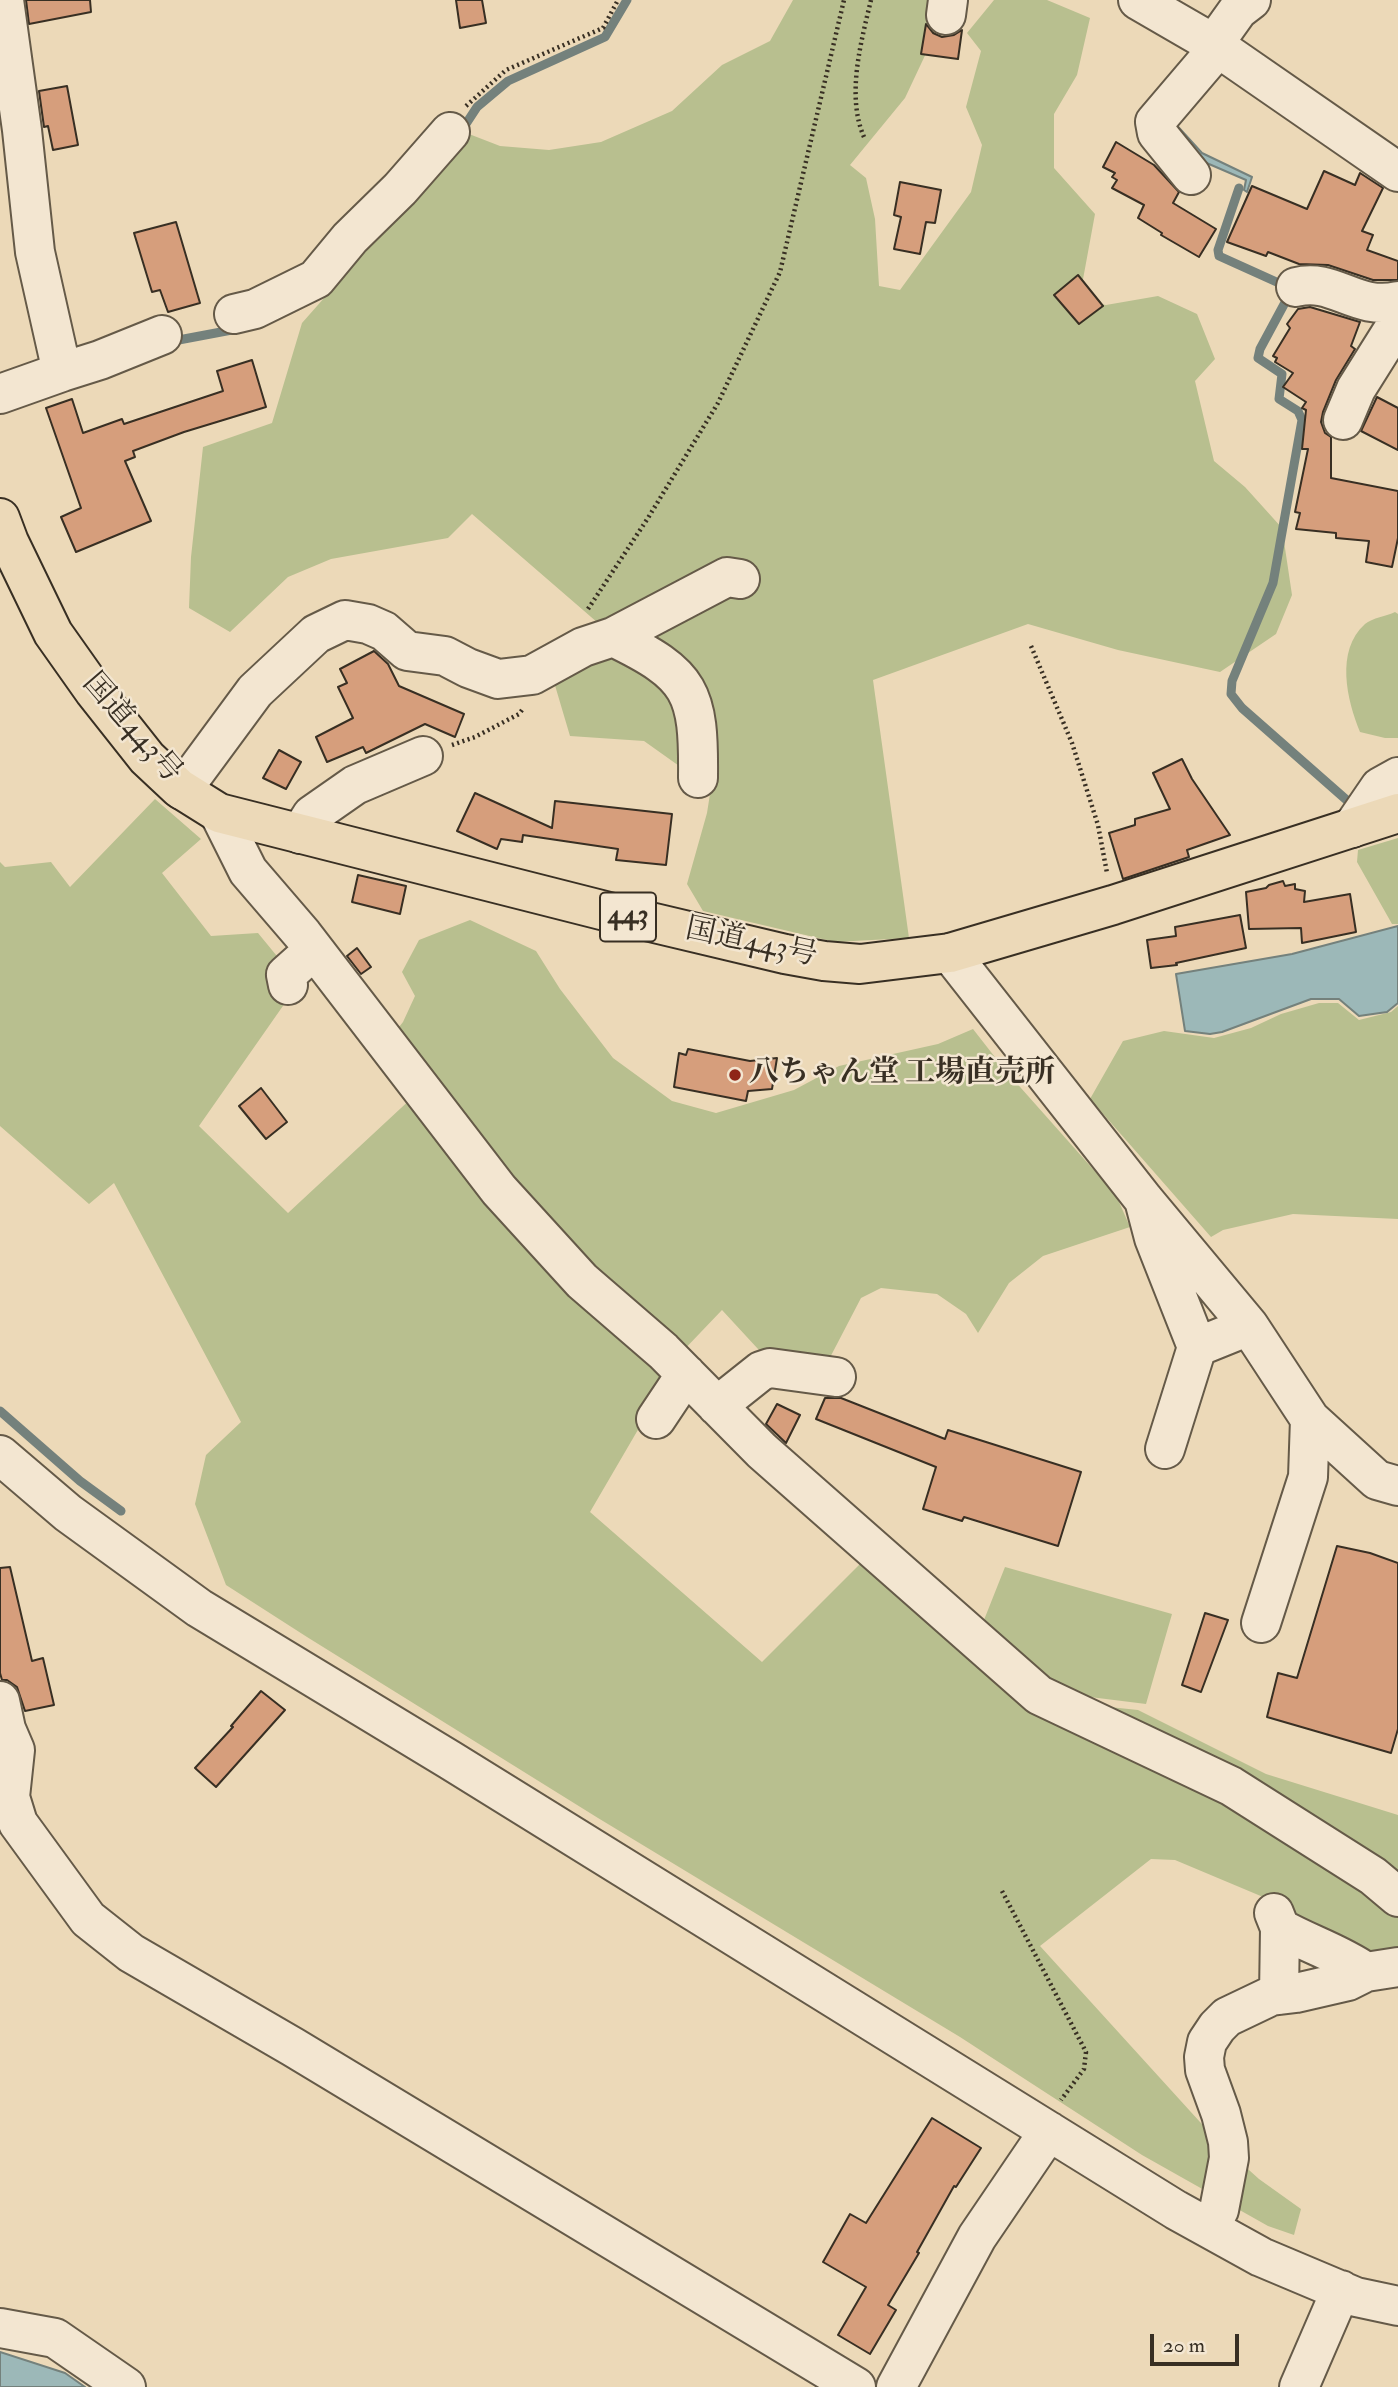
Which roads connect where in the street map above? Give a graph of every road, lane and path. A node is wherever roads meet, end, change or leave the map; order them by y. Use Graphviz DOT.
graph roads {
  1 [pos="4,0"];
  2 [pos="618,0"];
  3 [pos="844,0"];
  4 [pos="870,0"];
  5 [pos="1138,0"];
  6 [pos="1251,0"];
  7 [pos="1216,46"];
  8 [pos="450,132"];
  9 [pos="864,138"];
  10 [pos="1398,172"];
  11 [pos="1191,175"];
  12 [pos="1296,287"];
  13 [pos="1394,310"];
  14 [pos="234,314"];
  15 [pos="162,335"];
  16 [pos="62,372"];
  17 [pos="0,394"];
  18 [pos="1343,420"];
  19 [pos="0,518"];
  20 [pos="740,579"];
  21 [pos="597,628"];
  22 [pos="1031,646"];
  23 [pos="552,663"];
  24 [pos="423,756"];
  25 [pos="1398,777"];
  26 [pos="698,778"];
  27 [pos="182,790"];
  28 [pos="219,813"];
  29 [pos="1398,813"];
  30 [pos="1353,828"];
  31 [pos="300,834"];
  32 [pos="1113,905"];
  33 [pos="314,950"];
  34 [pos="950,953"];
  35 [pos="288,985"];
  36 [pos="1144,1200"];
  37 [pos="1249,1326"];
  38 [pos="1197,1347"];
  39 [pos="686,1374"];
  40 [pos="836,1377"];
  41 [pos="717,1406"];
  42 [pos="656,1419"];
  43 [pos="1310,1419"];
  44 [pos="757,1446"];
  45 [pos="1165,1449"];
  46 [pos="807,1453"];
  47 [pos="0,1455"];
  48 [pos="1308,1477"];
  49 [pos="1388,1483"];
  50 [pos="1261,1623"];
  51 [pos="1089,1691"];
  52 [pos="1040,1695"];
  53 [pos="0,1701"];
  54 [pos="1002,1891"];
  55 [pos="1398,1897"];
  56 [pos="1382,1969"];
  57 [pos="1279,1995"];
  58 [pos="1052,2120"];
  59 [pos="1219,2210"];
  60 [pos="1341,2290"];
  61 [pos="1398,2305"];
  62 [pos="0,2328"];
  63 [pos="126,2387"];
  64 [pos="856,2387"];
  65 [pos="896,2387"];
  66 [pos="1299,2387"];
  1 -- 16 [label="street"];
  2 -- 8 [label="path"];
  3 -- 21 [label="path"];
  4 -- 9 [label="path"];
  5 -- 7 [label="street"];
  6 -- 7 [label="street"];
  7 -- 10 [label="street"];
  7 -- 11 [label="street"];
  8 -- 14 [label="street"];
  12 -- 13 [label="street"];
  13 -- 18 [label="street"];
  15 -- 16 [label="street"];
  16 -- 17 [label="street"];
  19 -- 27 [label="highway, 国道443号 / 443"];
  20 -- 21 [label="street"];
  21 -- 23 [label="street"];
  21 -- 26 [label="street"];
  22 -- 32 [label="path"];
  23 -- 24 [label="path"];
  23 -- 27 [label="street"];
  24 -- 31 [label="street"];
  25 -- 30 [label="street"];
  27 -- 28 [label="highway, 国道443号 / 443"];
  28 -- 31 [label="highway, 国道443号 / 443"];
  28 -- 33 [label="street"];
  29 -- 30 [label="highway, 国道443号 / 443"];
  30 -- 32 [label="highway, 国道443号 / 443"];
  31 -- 34 [label="highway, 国道443号 / 443"];
  32 -- 34 [label="highway, 国道443号 / 443"];
  33 -- 35 [label="street"];
  33 -- 39 [label="street"];
  34 -- 36 [label="street"];
  36 -- 37 [label="street"];
  36 -- 38 [label="street"];
  37 -- 38 [label="street"];
  37 -- 43 [label="street"];
  38 -- 45 [label="street"];
  39 -- 41 [label="street"];
  39 -- 42 [label="street"];
  40 -- 41 [label="street"];
  41 -- 44 [label="street"];
  43 -- 48 [label="street"];
  43 -- 49 [label="street"];
  44 -- 46 [label="street"];
  44 -- 52 [label="street"];
  47 -- 58 [label="street"];
  48 -- 49 [label="street"];
  48 -- 50 [label="street"];
  51 -- 52 [label="street"];
  52 -- 55 [label="street"];
  53 -- 64 [label="street"];
  54 -- 58 [label="path"];
  56 -- 57 [label="street"];
  56 -- 57 [label="street"];
  57 -- 59 [label="street"];
  58 -- 60 [label="street"];
  58 -- 65 [label="street"];
  60 -- 61 [label="street"];
  60 -- 66 [label="street"];
  62 -- 63 [label="street"];
}
